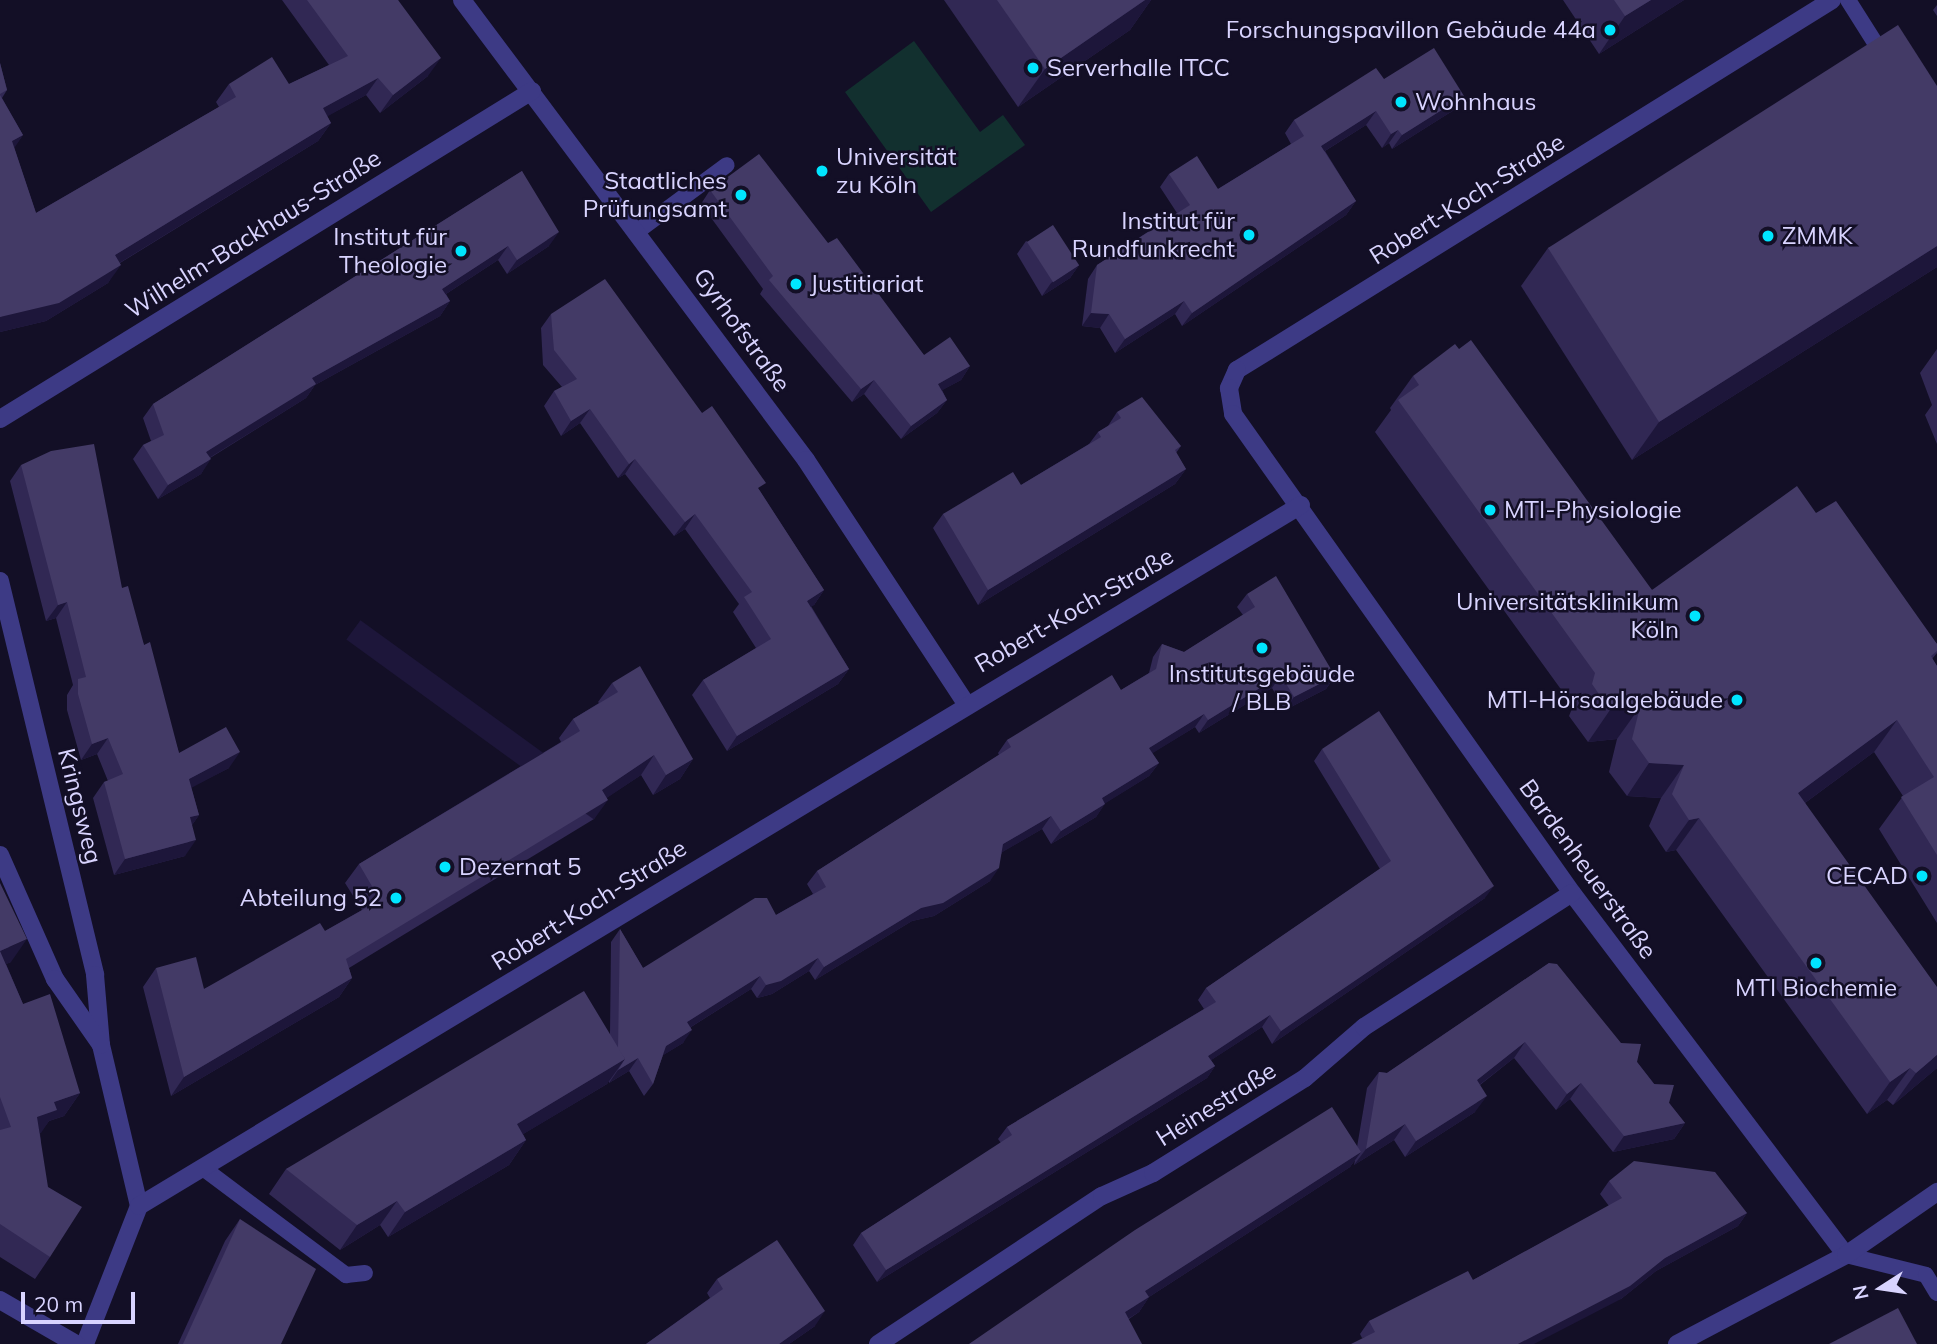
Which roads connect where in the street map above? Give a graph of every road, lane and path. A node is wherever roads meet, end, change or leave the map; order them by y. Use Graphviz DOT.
graph roads {
  1 [pos="462,0"];
  2 [pos="1835,0"];
  3 [pos="1897,78"];
  4 [pos="532,92"];
  5 [pos="727,165"];
  6 [pos="639,230"];
  7 [pos="0,419"];
  8 [pos="1301,505"];
  9 [pos="0,581"];
  10 [pos="965,702"];
  11 [pos="0,855"];
  12 [pos="1572,893"];
  13 [pos="101,1045"];
  14 [pos="203,1168"];
  15 [pos="1937,1192"];
  16 [pos="139,1206"];
  17 [pos="1846,1255"];
  18 [pos="365,1273"];
  19 [pos="1937,1293"];
  20 [pos="0,1300"];
  21 [pos="76,1344"];
  22 [pos="85,1344"];
  23 [pos="878,1344"];
  24 [pos="1677,1344"];
  1 -- 4 [label="street, Gyrhofstraße"];
  2 -- 3 [label="lane"];
  2 -- 8 [label="street, Robert-Koch-Straße"];
  4 -- 6 [label="street, Gyrhofstraße"];
  4 -- 7 [label="street, Wilhelm-Backhaus-Straße"];
  5 -- 6 [label="lane"];
  6 -- 10 [label="street, Gyrhofstraße"];
  8 -- 10 [label="street, Robert-Koch-Straße"];
  8 -- 12 [label="street, Bardenheuerstraße"];
  9 -- 13 [label="street, Kringsweg"];
  10 -- 14 [label="street, Robert-Koch-Straße"];
  11 -- 13 [label="street, Kringsweg"];
  12 -- 17 [label="street, Bardenheuerstraße"];
  12 -- 23 [label="street, Heinestraße"];
  13 -- 16 [label="street, Kringsweg"];
  14 -- 16 [label="street, Robert-Koch-Straße"];
  14 -- 18 [label="lane"];
  15 -- 17 [label="street"];
  16 -- 22 [label="street"];
  17 -- 19 [label="lane"];
  17 -- 24 [label="street"];
  20 -- 21 [label="street"];
}
